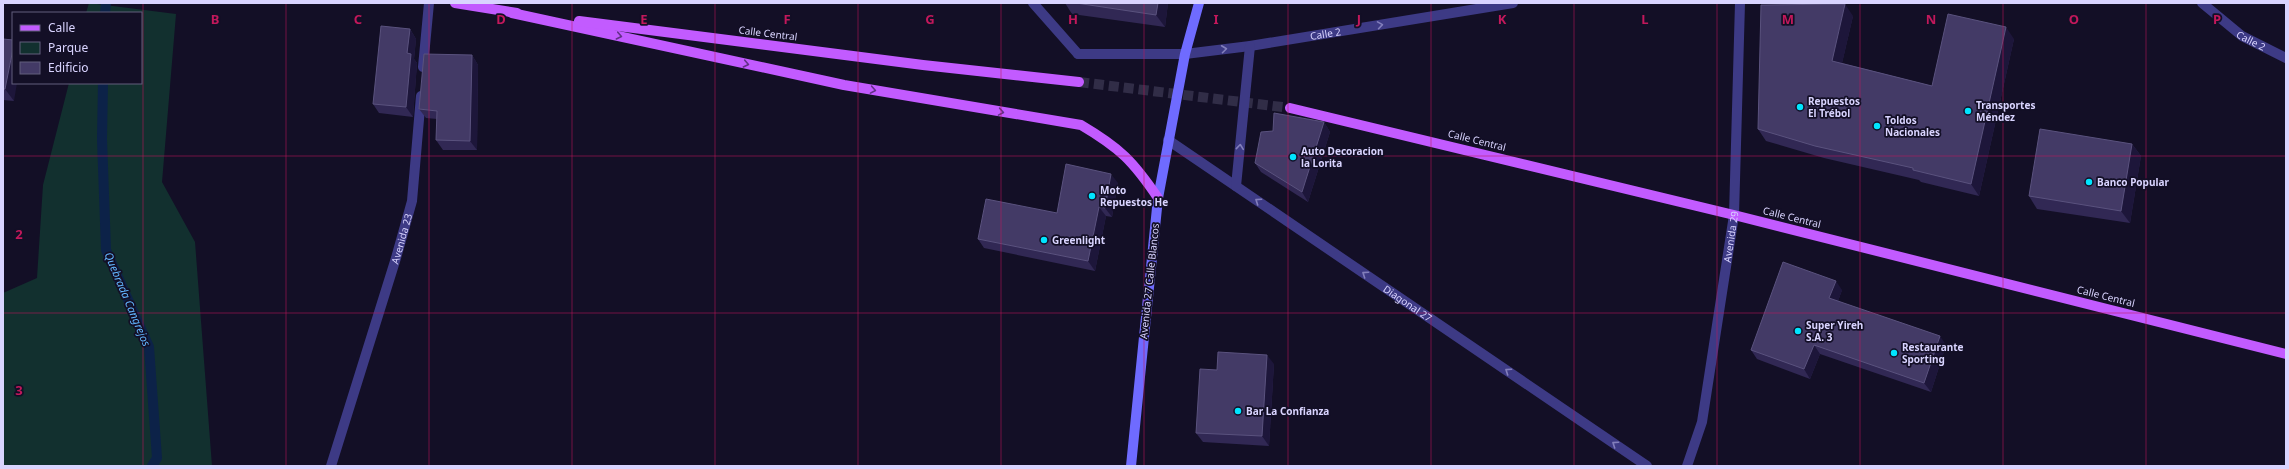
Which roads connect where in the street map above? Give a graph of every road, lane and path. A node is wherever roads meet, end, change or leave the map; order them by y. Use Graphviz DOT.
graph roads {
  1 [pos="429,3"];
  2 [pos="455,3"];
  3 [pos="1033,3"];
  4 [pos="1199,3"];
  5 [pos="1513,3"];
  6 [pos="1740,3"];
  7 [pos="2202,3"];
  8 [pos="512,13"];
  9 [pos="1250,46"];
  10 [pos="1185,54"];
  11 [pos="2286,58"];
  12 [pos="1079,82"];
  13 [pos="1290,108"];
  14 [pos="1168,140"];
  15 [pos="1236,186"];
  16 [pos="1158,198"];
  17 [pos="1734,215"];
  18 [pos="2286,354"];
  19 [pos="331,466"];
  20 [pos="1131,466"];
  21 [pos="1648,466"];
  22 [pos="1687,466"];
  1 -- 19 [label="street, Avenida 23"];
  2 -- 8 [label="main road, Calle Central"];
  3 -- 10 [label="street, Calle 2"];
  4 -- 10 [label="main road, Avenida 27 Calle Blancos"];
  9 -- 5 [label="street, Calle 2, one-way"];
  6 -- 17 [label="street, Avenida 29"];
  7 -- 11 [label="street, Calle 2"];
  8 -- 12 [label="main road, Calle Central"];
  8 -- 16 [label="main road, one-way"];
  10 -- 9 [label="street, Calle 2, one-way"];
  15 -- 9 [label="street, one-way"];
  10 -- 14 [label="main road, Avenida 27 Calle Blancos"];
  13 -- 17 [label="main road, Calle Central"];
  14 -- 15 [label="street, Diagonal 27"];
  14 -- 16 [label="main road, Avenida 27 Calle Blancos"];
  21 -- 15 [label="street, Diagonal 27, one-way"];
  16 -- 20 [label="main road, Avenida 27 Calle Blancos"];
  17 -- 18 [label="main road, Calle Central"];
  17 -- 22 [label="street, Avenida 29"];
}
